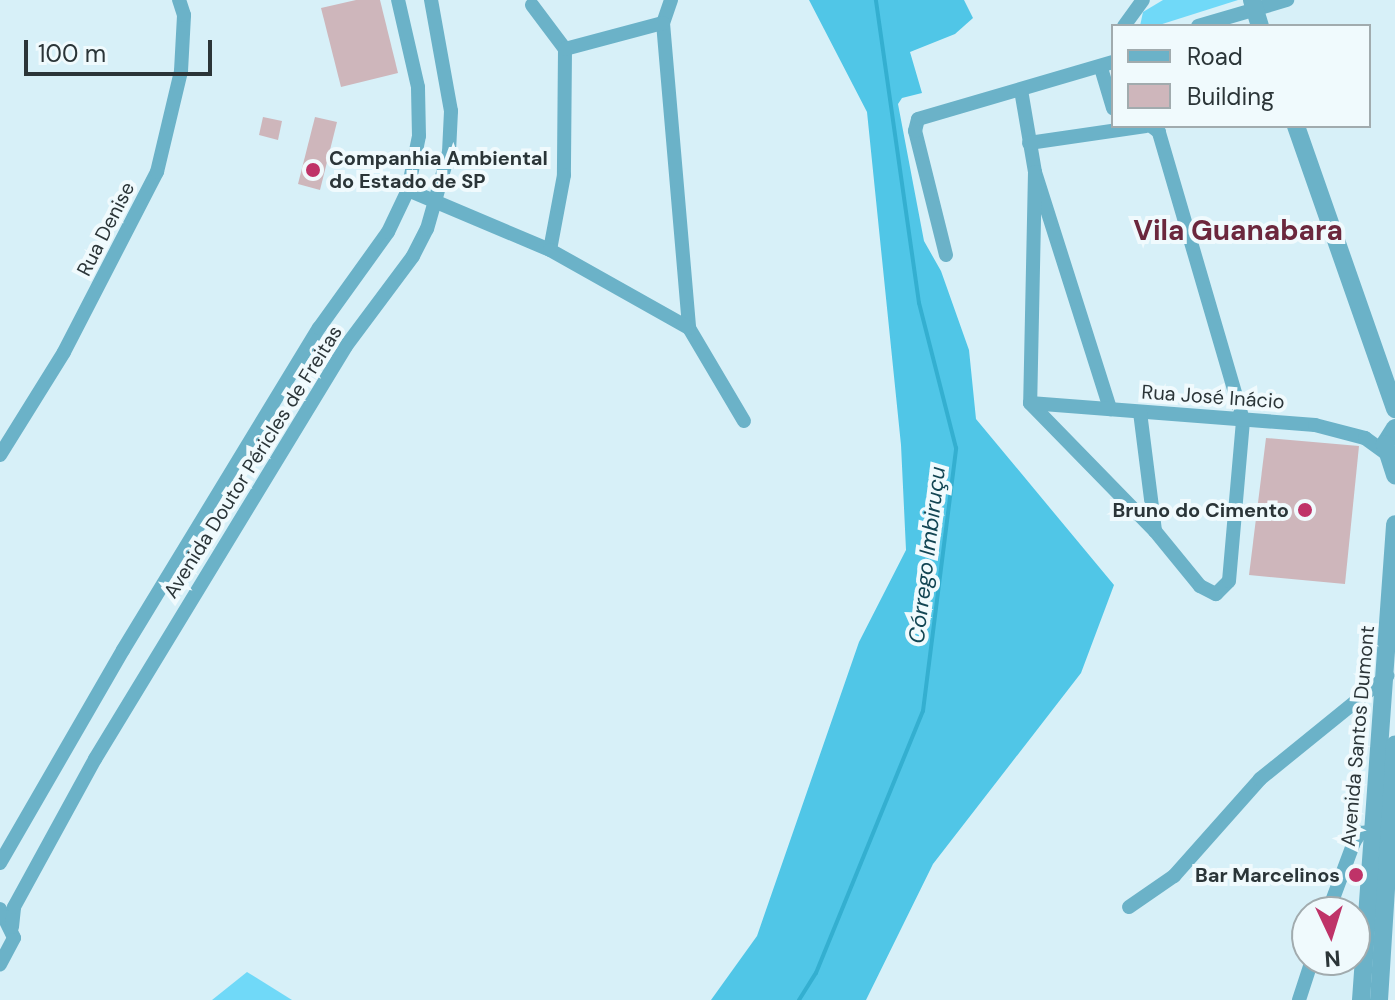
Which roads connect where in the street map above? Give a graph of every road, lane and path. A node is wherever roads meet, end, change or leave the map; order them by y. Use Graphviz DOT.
graph roads {
  1 [pos="179,0"];
  2 [pos="398,0"];
  3 [pos="431,0"];
  4 [pos="671,0"];
  5 [pos="1143,0"];
  6 [pos="1287,0"];
  7 [pos="1253,4"];
  8 [pos="532,5"];
  9 [pos="663,23"];
  10 [pos="1125,24"];
  11 [pos="1203,24"];
  12 [pos="1259,24"];
  13 [pos="565,49"];
  14 [pos="1107,65"];
  15 [pos="1021,90"];
  16 [pos="1111,94"];
  17 [pos="1119,128"];
  18 [pos="1152,128"];
  19 [pos="1297,128"];
  20 [pos="1029,143"];
  21 [pos="1035,172"];
  22 [pos="408,190"];
  23 [pos="437,198"];
  24 [pos="550,250"];
  25 [pos="946,255"];
  26 [pos="689,328"];
  27 [pos="1030,403"];
  28 [pos="1110,409"];
  29 [pos="1395,409"];
  30 [pos="1140,412"];
  31 [pos="1243,420"];
  32 [pos="744,421"];
  33 [pos="1393,430"];
  34 [pos="1365,438"];
  35 [pos="0,455"];
  36 [pos="1390,458"];
  37 [pos="1395,475"];
  38 [pos="1395,524"];
  39 [pos="1155,531"];
  40 [pos="1387,676"];
  41 [pos="1395,745"];
  42 [pos="1379,830"];
  43 [pos="0,863"];
  44 [pos="1334,896"];
  45 [pos="1129,907"];
  46 [pos="0,909"];
  47 [pos="12,927"];
  48 [pos="1381,936"];
  49 [pos="0,964"];
  50 [pos="1307,976"];
  51 [pos="1299,1000"];
  52 [pos="1361,1000"];
  53 [pos="1379,1000"];
  1 -- 35 [label="street, Rua Denise"];
  2 -- 22 [label="street, Avenida Doutor Péricles de Freitas"];
  3 -- 23 [label="street, Avenida Doutor Péricles de Freitas"];
  4 -- 9 [label="street"];
  5 -- 10 [label="street"];
  6 -- 7 [label="street"];
  7 -- 11 [label="street"];
  7 -- 12 [label="street"];
  8 -- 13 [label="street"];
  9 -- 13 [label="street"];
  9 -- 26 [label="street"];
  13 -- 24 [label="street"];
  14 -- 15 [label="street"];
  14 -- 16 [label="street"];
  15 -- 20 [label="street"];
  15 -- 25 [label="street"];
  17 -- 18 [label="street"];
  17 -- 20 [label="street"];
  18 -- 31 [label="street"];
  19 -- 29 [label="street"];
  20 -- 21 [label="street"];
  21 -- 27 [label="street"];
  21 -- 28 [label="street"];
  22 -- 23 [label="street"];
  22 -- 43 [label="street, Avenida Doutor Péricles de Freitas"];
  23 -- 24 [label="street"];
  23 -- 47 [label="street, Avenida Doutor Péricles de Freitas"];
  24 -- 26 [label="street"];
  26 -- 32 [label="street"];
  27 -- 28 [label="street, Rua José Inácio"];
  27 -- 39 [label="street"];
  28 -- 30 [label="street, Rua José Inácio"];
  30 -- 31 [label="street, Rua José Inácio"];
  30 -- 39 [label="street"];
  31 -- 34 [label="street, Rua José Inácio"];
  31 -- 39 [label="street"];
  33 -- 34 [label="street"];
  33 -- 36 [label="street"];
  34 -- 36 [label="street, Rua José Inácio"];
  36 -- 37 [label="street"];
  38 -- 40 [label="street, Avenida Santos Dumont"];
  40 -- 42 [label="street, Avenida Santos Dumont"];
  40 -- 45 [label="street"];
  41 -- 42 [label="street, Avenida Santos Dumont"];
  42 -- 44 [label="street"];
  42 -- 48 [label="street, Avenida Santos Dumont"];
  46 -- 47 [label="street"];
  47 -- 49 [label="street, Avenida Doutor Péricles de Freitas"];
  48 -- 52 [label="street, Avenida Santos Dumont"];
  48 -- 53 [label="street, Avenida Santos Dumont"];
  50 -- 51 [label="street"];
}
